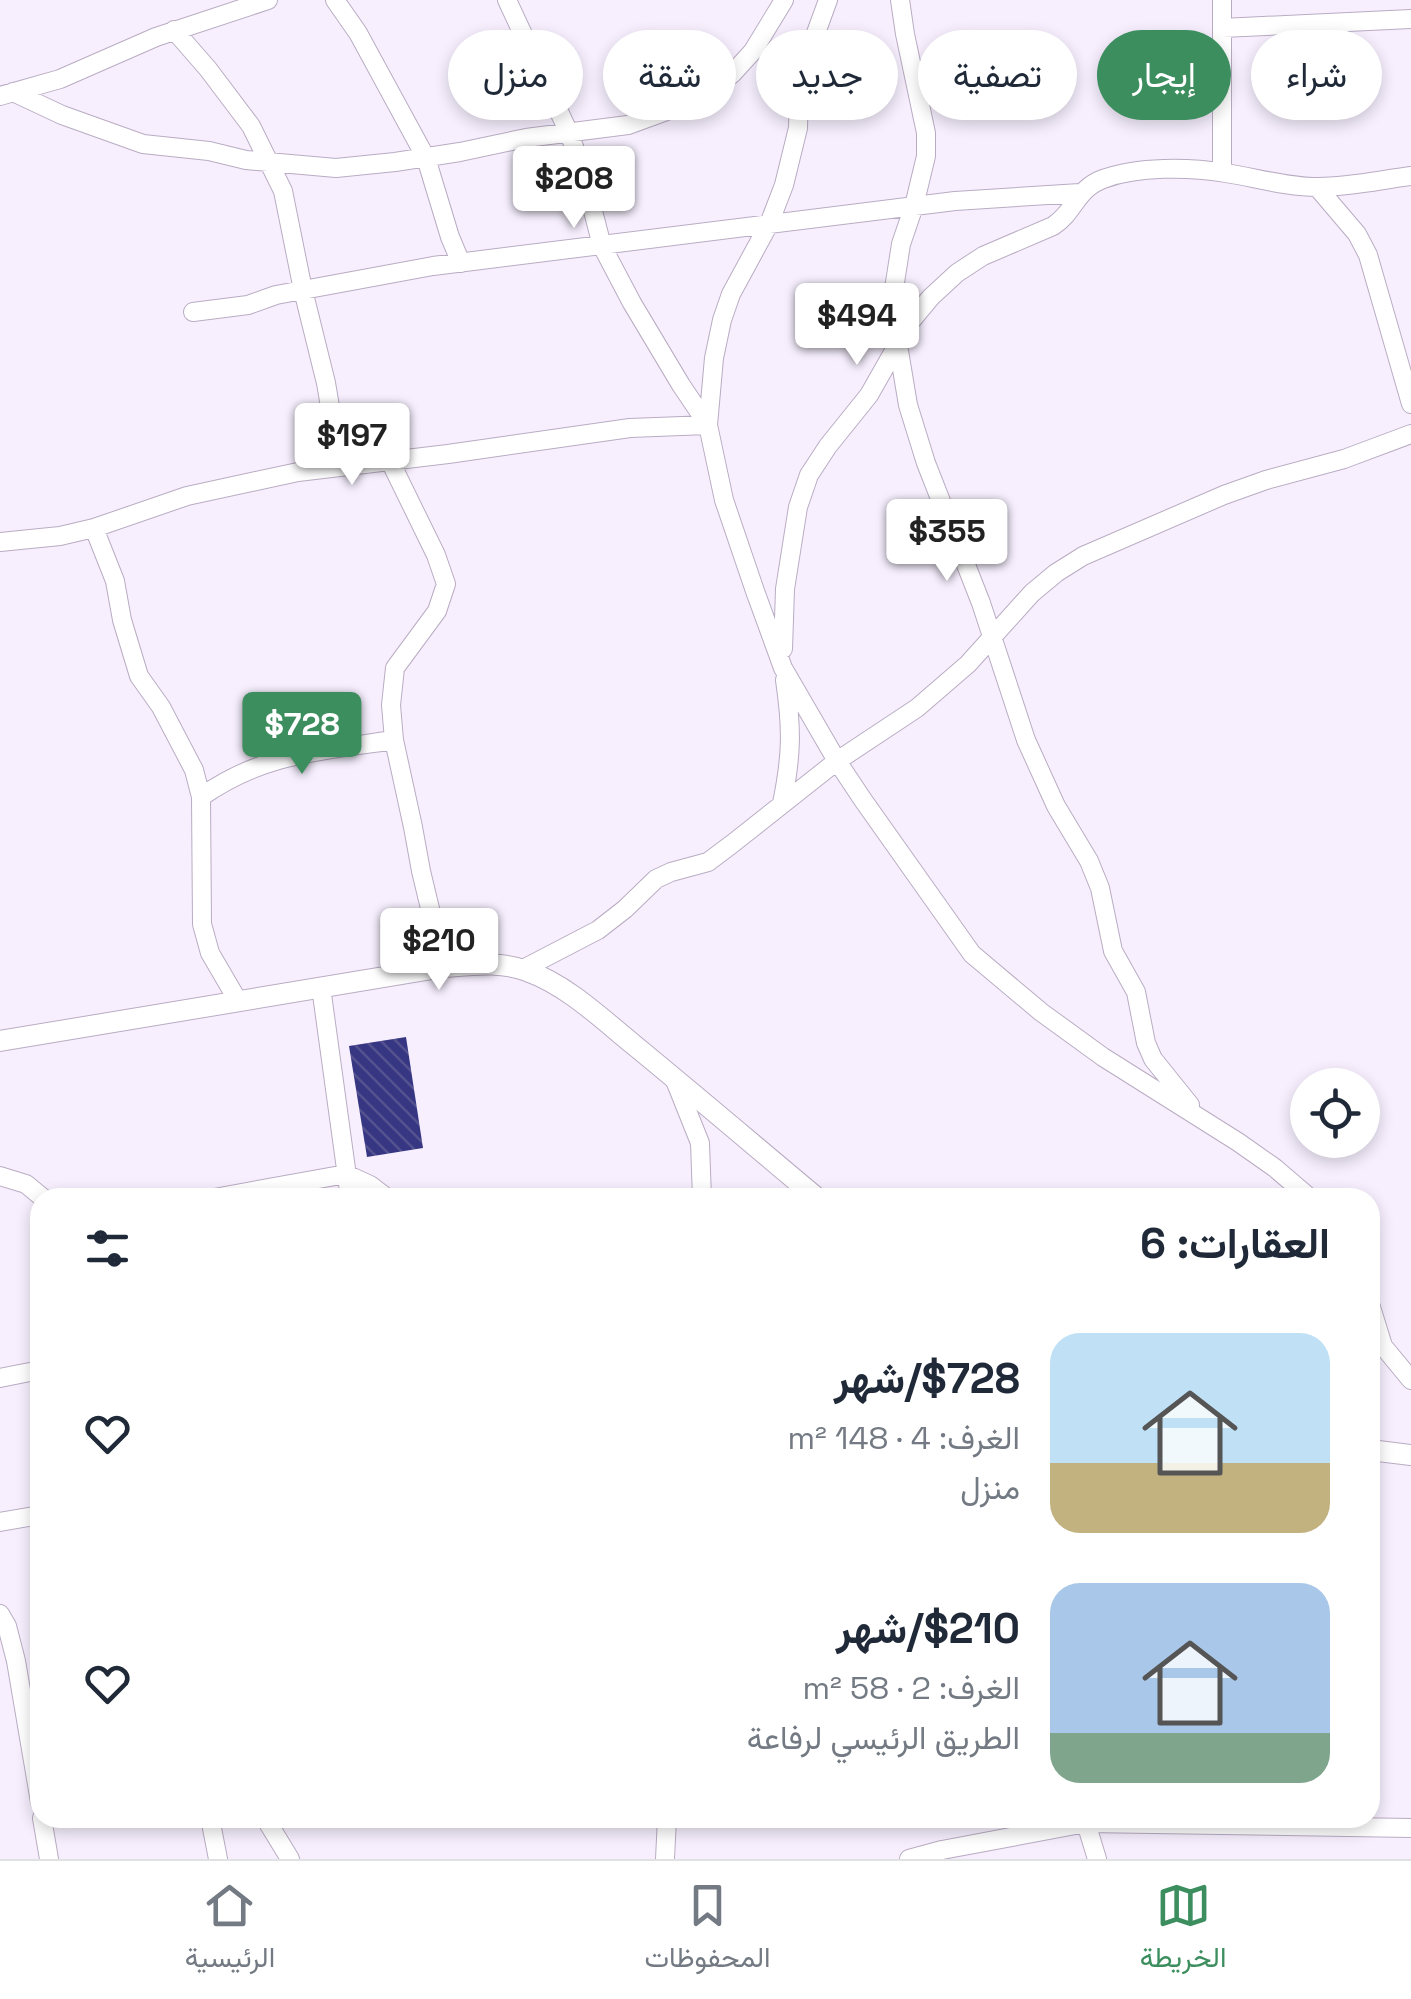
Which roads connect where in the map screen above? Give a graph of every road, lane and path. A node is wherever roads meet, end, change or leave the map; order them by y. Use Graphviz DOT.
graph roads {
  1 [pos="268,0"];
  2 [pos="335,0"];
  3 [pos="507,0"];
  4 [pos="784,0"];
  5 [pos="828,0"];
  6 [pos="900,0"];
  7 [pos="1222,0"];
  8 [pos="1411,19"];
  9 [pos="1222,28"];
  10 [pos="174,30"];
  11 [pos="7,94"];
  12 [pos="569,133"];
  13 [pos="426,158"];
  14 [pos="271,163"];
  15 [pos="1222,172"];
  16 [pos="1411,176"];
  17 [pos="1318,187"];
  18 [pos="1080,193"];
  19 [pos="914,206"];
  20 [pos="769,224"];
  21 [pos="602,246"];
  22 [pos="461,263"];
  23 [pos="303,290"];
  24 [pos="193,312"];
  25 [pos="898,346"];
  26 [pos="1411,404"];
  27 [pos="708,425"];
  28 [pos="1411,434"];
  29 [pos="390,460"];
  30 [pos="340,466"];
  31 [pos="94,528"];
  32 [pos="0,542"];
  33 [pos="993,636"];
  34 [pos="784,668"];
  35 [pos="394,740"];
  36 [pos="837,761"];
  37 [pos="201,797"];
  38 [pos="782,803"];
  39 [pos="444,967"];
  40 [pos="522,969"];
  41 [pos="321,987"];
  42 [pos="238,1001"];
  43 [pos="0,1042"];
  44 [pos="674,1078"];
  45 [pos="1200,1118"];
  46 [pos="346,1174"];
  47 [pos="0,1176"];
  48 [pos="31,1188"];
  49 [pos="269,1188"];
  50 [pos="348,1188"];
  51 [pos="374,1188"];
  52 [pos="702,1188"];
  53 [pos="805,1188"];
  54 [pos="1298,1188"];
  55 [pos="1380,1336"];
  56 [pos="30,1372"];
  57 [pos="0,1378"];
  58 [pos="1411,1380"];
  59 [pos="1380,1451"];
  60 [pos="1411,1455"];
  61 [pos="30,1517"];
  62 [pos="0,1522"];
  63 [pos="0,1614"];
  64 [pos="30,1742"];
  65 [pos="44,1828"];
  66 [pos="212,1828"];
  67 [pos="270,1828"];
  68 [pos="667,1828"];
  69 [pos="1064,1828"];
  70 [pos="1088,1828"];
  71 [pos="1380,1828"];
  72 [pos="1411,1828"];
  73 [pos="944,1855"];
  74 [pos="49,1859"];
  75 [pos="218,1859"];
  76 [pos="290,1859"];
  77 [pos="665,1859"];
  78 [pos="909,1859"];
  79 [pos="1097,1859"];
  1 -- 10 [label="street"];
  2 -- 13 [label="street"];
  3 -- 12 [label="street"];
  4 -- 12 [label="street"];
  5 -- 20 [label="street"];
  6 -- 19 [label="street"];
  7 -- 9 [label="street"];
  8 -- 9 [label="street"];
  9 -- 15 [label="street"];
  10 -- 11 [label="street"];
  10 -- 14 [label="street"];
  11 -- 14 [label="street"];
  12 -- 13 [label="street"];
  12 -- 21 [label="street"];
  13 -- 14 [label="street"];
  13 -- 22 [label="street"];
  14 -- 23 [label="street"];
  15 -- 17 [label="street"];
  15 -- 18 [label="street"];
  16 -- 17 [label="street"];
  17 -- 26 [label="street"];
  18 -- 19 [label="street"];
  18 -- 25 [label="street"];
  19 -- 20 [label="street"];
  19 -- 25 [label="street"];
  20 -- 21 [label="street"];
  20 -- 27 [label="street"];
  21 -- 22 [label="street"];
  21 -- 27 [label="street"];
  22 -- 23 [label="street"];
  23 -- 24 [label="street"];
  23 -- 30 [label="street"];
  25 -- 33 [label="street"];
  25 -- 34 [label="street"];
  27 -- 29 [label="street"];
  27 -- 34 [label="street"];
  28 -- 33 [label="street"];
  29 -- 30 [label="street"];
  29 -- 35 [label="street"];
  30 -- 31 [label="street"];
  31 -- 32 [label="street"];
  31 -- 37 [label="street"];
  33 -- 36 [label="street"];
  33 -- 45 [label="street"];
  34 -- 36 [label="street"];
  34 -- 38 [label="street"];
  35 -- 37 [label="street"];
  35 -- 39 [label="street"];
  36 -- 38 [label="street"];
  36 -- 45 [label="street"];
  37 -- 42 [label="street"];
  38 -- 40 [label="street"];
  39 -- 40 [label="street"];
  39 -- 41 [label="street"];
  40 -- 44 [label="street"];
  41 -- 42 [label="street"];
  41 -- 46 [label="street"];
  42 -- 43 [label="street"];
  44 -- 52 [label="street"];
  44 -- 53 [label="street"];
  45 -- 54 [label="street"];
  46 -- 49 [label="street"];
  46 -- 50 [label="street"];
  46 -- 51 [label="street"];
  47 -- 48 [label="street"];
  55 -- 58 [label="street"];
  56 -- 57 [label="street"];
  59 -- 60 [label="street"];
  61 -- 62 [label="street"];
  63 -- 64 [label="street"];
  65 -- 74 [label="street"];
  66 -- 75 [label="street"];
  67 -- 76 [label="street"];
  68 -- 77 [label="street"];
  69 -- 73 [label="street"];
  70 -- 79 [label="street"];
  71 -- 72 [label="street"];
  73 -- 78 [label="street"];
}
